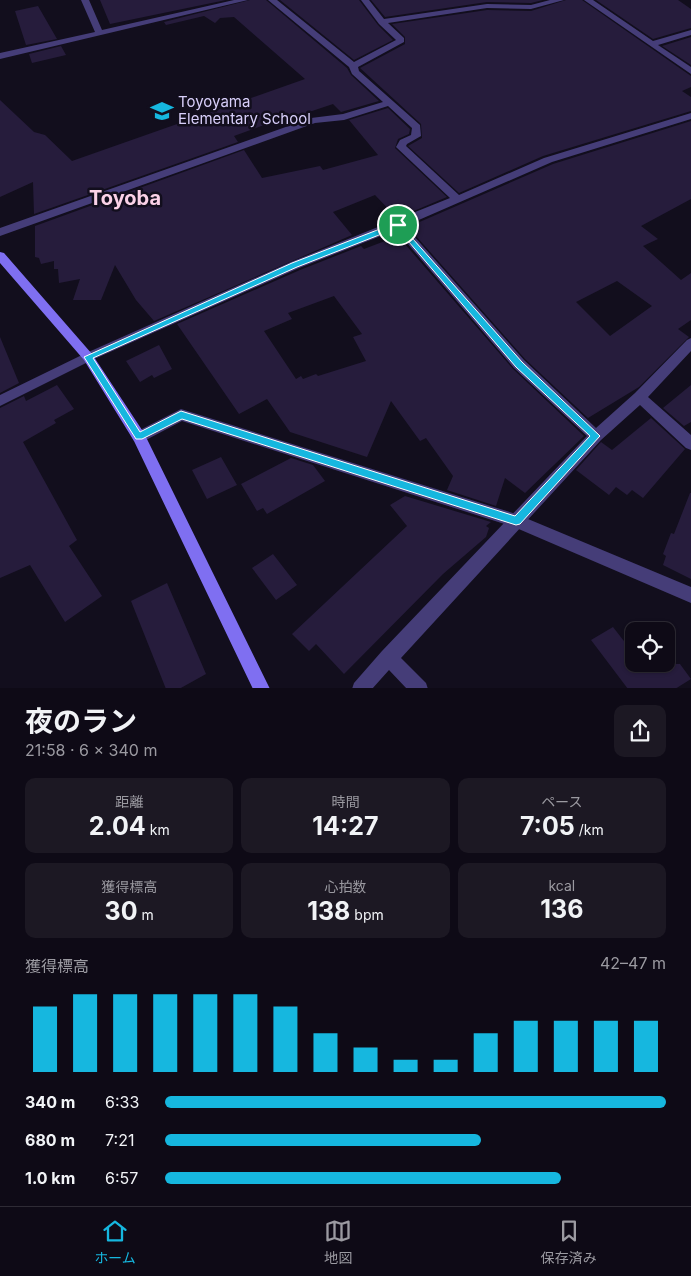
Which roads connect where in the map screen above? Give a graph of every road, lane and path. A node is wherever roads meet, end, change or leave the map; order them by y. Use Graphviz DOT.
graph roads {
  1 [pos="85,0"];
  2 [pos="244,0"];
  3 [pos="272,0"];
  4 [pos="365,0"];
  5 [pos="560,0"];
  6 [pos="588,0"];
  7 [pos="382,22"];
  8 [pos="99,32"];
  9 [pos="691,32"];
  10 [pos="652,44"];
  11 [pos="0,56"];
  12 [pos="353,66"];
  13 [pos="691,71"];
  14 [pos="392,102"];
  15 [pos="691,116"];
  16 [pos="456,198"];
  17 [pos="398,225"];
  18 [pos="0,232"];
  19 [pos="0,256"];
  20 [pos="691,343"];
  21 [pos="88,357"];
  22 [pos="640,397"];
  23 [pos="0,401"];
  24 [pos="596,436"];
  25 [pos="139,437"];
  26 [pos="691,444"];
  27 [pos="516,521"];
  28 [pos="691,595"];
  29 [pos="388,657"];
  30 [pos="262,688"];
  31 [pos="360,688"];
  32 [pos="420,688"];
  1 -- 8 [label="street"];
  2 -- 8 [label="street"];
  3 -- 12 [label="street"];
  4 -- 7 [label="street"];
  5 -- 7 [label="street"];
  6 -- 10 [label="street"];
  7 -- 12 [label="street"];
  8 -- 11 [label="street"];
  9 -- 10 [label="street"];
  10 -- 13 [label="street"];
  12 -- 14 [label="street"];
  14 -- 16 [label="street"];
  14 -- 18 [label="street"];
  15 -- 16 [label="street"];
  16 -- 17 [label="street"];
  17 -- 21 [label="street"];
  17 -- 24 [label="street"];
  19 -- 21 [label="main road"];
  20 -- 22 [label="street"];
  21 -- 23 [label="street"];
  21 -- 25 [label="main road"];
  22 -- 24 [label="street"];
  22 -- 26 [label="street"];
  24 -- 27 [label="street"];
  25 -- 27 [label="street"];
  25 -- 30 [label="main road"];
  27 -- 28 [label="street"];
  27 -- 29 [label="street"];
  29 -- 31 [label="street"];
  29 -- 32 [label="street"];
}
